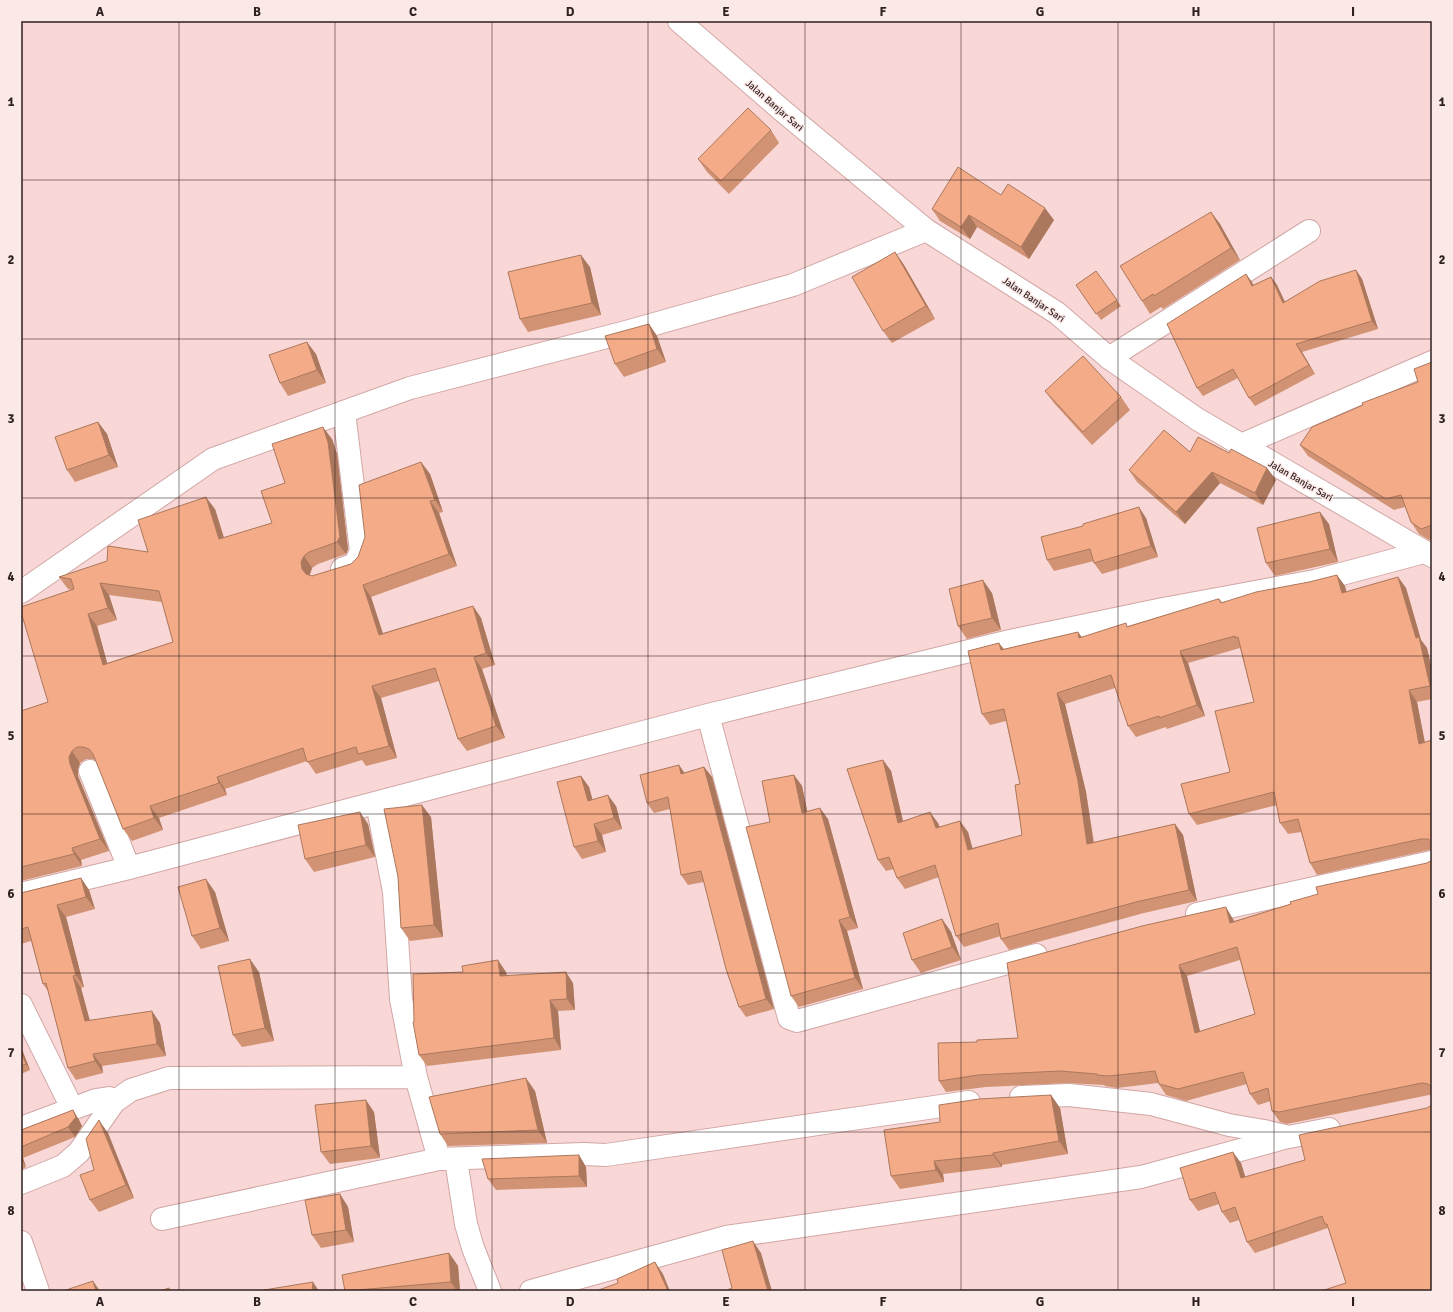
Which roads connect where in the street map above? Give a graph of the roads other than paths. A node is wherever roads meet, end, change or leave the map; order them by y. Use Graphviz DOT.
graph roads {
  1 [pos="679,21"];
  2 [pos="926,230"];
  3 [pos="1309,231"];
  4 [pos="1109,358"];
  5 [pos="1432,362"];
  6 [pos="344,412"];
  7 [pos="1241,445"];
  8 [pos="1428,554"];
  9 [pos="322,576"];
  10 [pos="21,592"];
  11 [pos="708,715"];
  12 [pos="90,771"];
  13 [pos="377,803"];
  14 [pos="1432,862"];
  15 [pos="128,868"];
  16 [pos="21,894"];
  17 [pos="1178,918"];
  18 [pos="1056,950"];
  19 [pos="21,1005"];
  20 [pos="416,1077"];
  21 [pos="114,1102"];
  22 [pos="72,1108"];
  23 [pos="1350,1125"];
  24 [pos="21,1128"];
  25 [pos="1290,1137"];
  26 [pos="447,1159"];
  27 [pos="21,1183"];
  28 [pos="162,1219"];
  29 [pos="21,1242"];
  30 [pos="38,1291"];
  31 [pos="490,1291"];
  32 [pos="531,1291"];
  1 -- 2 [label="street, Jalan Banjar Sari"];
  2 -- 4 [label="street, Jalan Banjar Sari"];
  2 -- 6 [label="street"];
  3 -- 4 [label="street"];
  4 -- 7 [label="street, Jalan Banjar Sari"];
  5 -- 7 [label="street"];
  6 -- 9 [label="street"];
  6 -- 10 [label="street"];
  7 -- 8 [label="street, Jalan Banjar Sari"];
  8 -- 11 [label="street"];
  11 -- 13 [label="street"];
  11 -- 18 [label="street"];
  12 -- 15 [label="street"];
  13 -- 15 [label="street"];
  13 -- 20 [label="street"];
  14 -- 17 [label="street"];
  15 -- 16 [label="street"];
  19 -- 22 [label="street"];
  20 -- 21 [label="street"];
  20 -- 26 [label="street"];
  21 -- 22 [label="street"];
  21 -- 27 [label="street"];
  22 -- 24 [label="street"];
  23 -- 25 [label="street"];
  25 -- 26 [label="street"];
  25 -- 32 [label="street"];
  26 -- 28 [label="street"];
  26 -- 31 [label="street"];
  29 -- 30 [label="street"];
}
